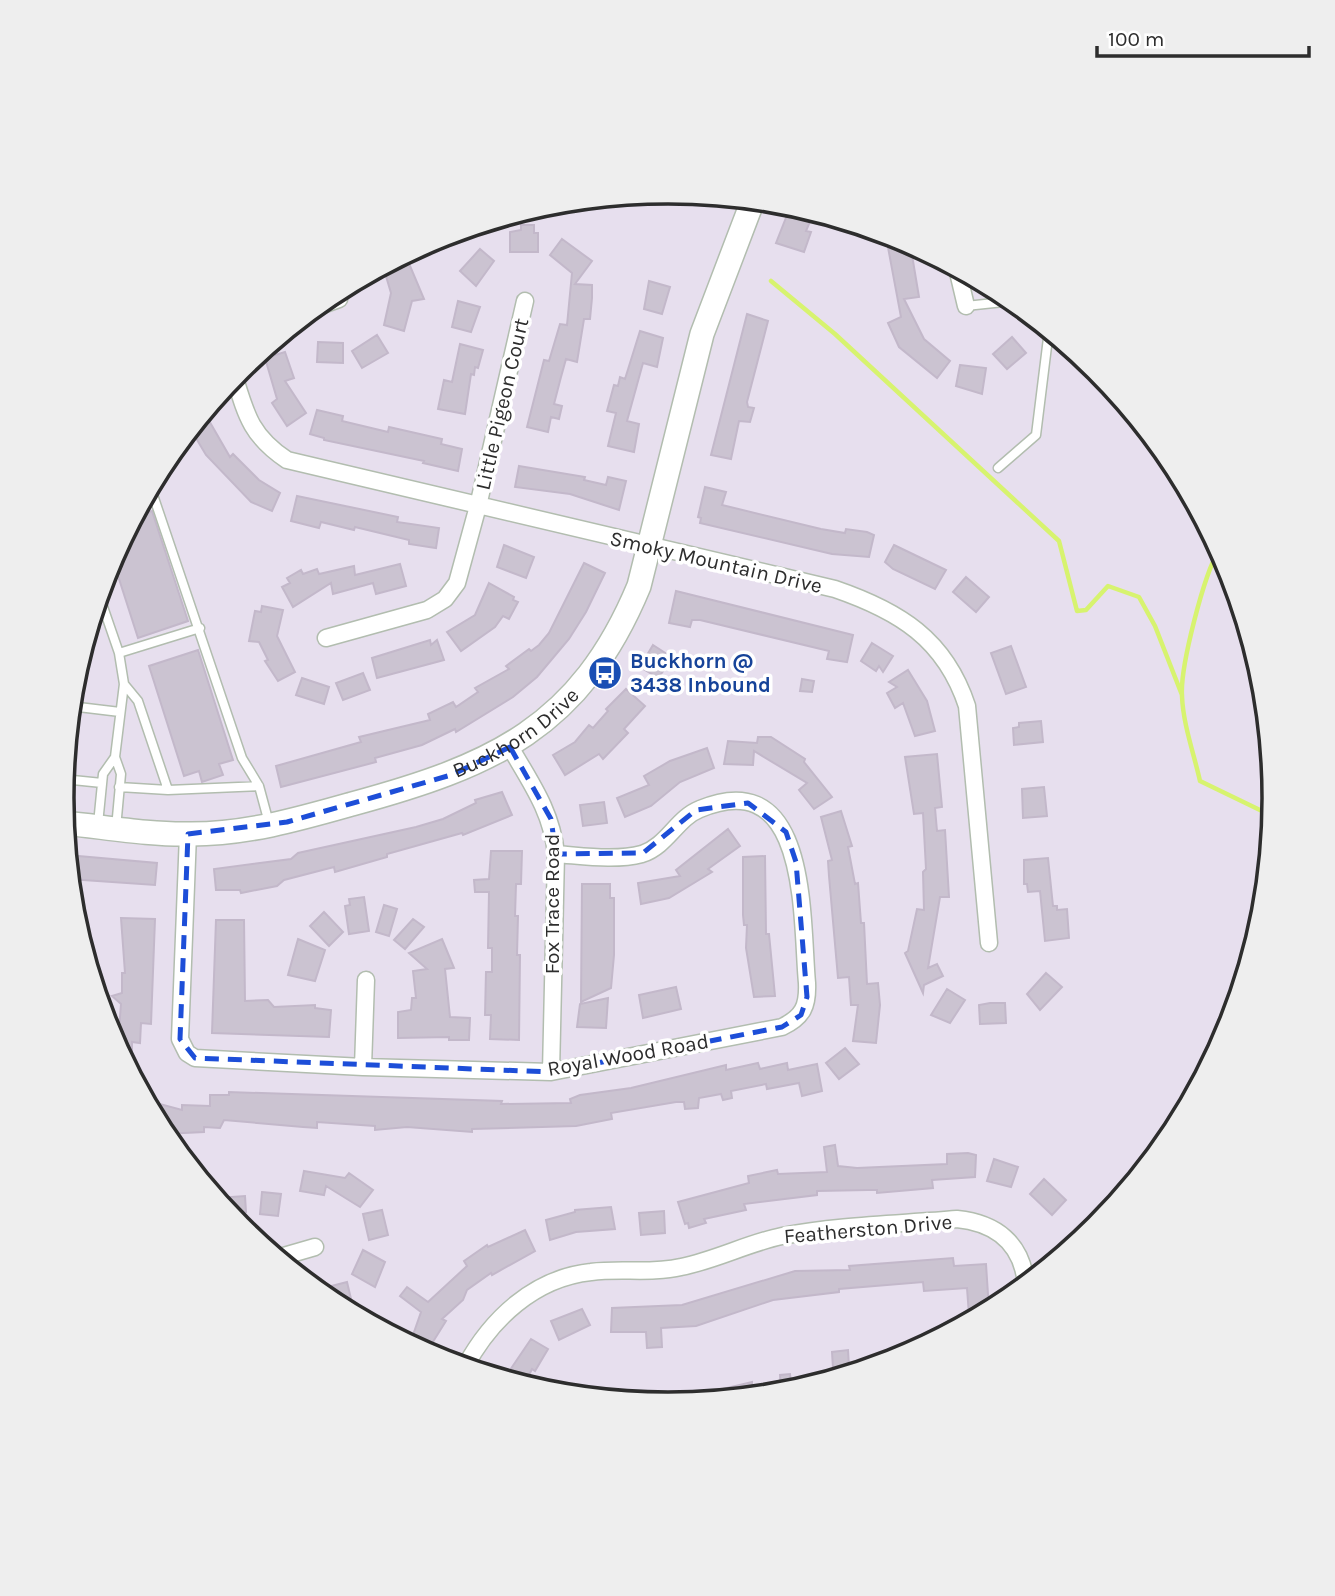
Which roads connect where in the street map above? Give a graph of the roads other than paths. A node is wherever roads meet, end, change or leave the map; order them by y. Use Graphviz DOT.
graph roads {
  1 [pos="749,210"];
  2 [pos="960,281"];
  3 [pos="525,301"];
  4 [pos="996,303"];
  5 [pos="966,306"];
  6 [pos="1048,342"];
  7 [pos="238,388"];
  8 [pos="998,468"];
  9 [pos="154,499"];
  10 [pos="478,506"];
  11 [pos="649,546"];
  12 [pos="104,610"];
  13 [pos="200,628"];
  14 [pos="327,638"];
  15 [pos="119,653"];
  16 [pos="124,684"];
  17 [pos="81,707"];
  18 [pos="120,712"];
  19 [pos="510,747"];
  20 [pos="115,757"];
  21 [pos="74,780"];
  22 [pos="102,783"];
  23 [pos="258,786"];
  24 [pos="120,787"];
  25 [pos="169,790"];
  26 [pos="75,824"];
  27 [pos="270,826"];
  28 [pos="107,827"];
  29 [pos="188,834"];
  30 [pos="556,854"];
  31 [pos="989,943"];
  32 [pos="366,980"];
  33 [pos="363,1067"];
  34 [pos="551,1072"];
  35 [pos="315,1247"];
  36 [pos="288,1255"];
  37 [pos="1024,1273"];
  38 [pos="470,1358"];
  1 -- 11 [label="street, Buckhorn Drive"];
  2 -- 5 [label="street"];
  3 -- 10 [label="street, Little Pigeon Court"];
  4 -- 5 [label="lane"];
  6 -- 8 [label="lane"];
  7 -- 10 [label="street, Smoky Mountain Drive"];
  9 -- 13 [label="lane"];
  10 -- 11 [label="street, Smoky Mountain Drive"];
  10 -- 14 [label="street, Little Pigeon Court"];
  11 -- 19 [label="street, Buckhorn Drive"];
  11 -- 31 [label="street, Smoky Mountain Drive"];
  12 -- 15 [label="lane"];
  13 -- 15 [label="lane"];
  13 -- 23 [label="lane"];
  15 -- 16 [label="lane"];
  16 -- 18 [label="lane"];
  16 -- 25 [label="lane"];
  17 -- 18 [label="lane"];
  18 -- 20 [label="lane"];
  19 -- 27 [label="street, Buckhorn Drive"];
  19 -- 30 [label="street, Fox Trace Road"];
  20 -- 22 [label="lane"];
  20 -- 24 [label="lane"];
  21 -- 22 [label="lane"];
  22 -- 28 [label="lane"];
  23 -- 25 [label="lane"];
  23 -- 27 [label="lane"];
  24 -- 25 [label="lane"];
  24 -- 28 [label="lane"];
  26 -- 28 [label="street, Buckhorn Drive"];
  27 -- 29 [label="street, Buckhorn Drive"];
  28 -- 29 [label="street, Buckhorn Drive"];
  29 -- 33 [label="street, Royal Wood Road"];
  30 -- 34 [label="street, Fox Trace Road"];
  30 -- 34 [label="street, Royal Wood Road"];
  32 -- 33 [label="street"];
  33 -- 34 [label="street, Royal Wood Road"];
  35 -- 36 [label="street"];
  37 -- 38 [label="street, Featherston Drive"];
}
